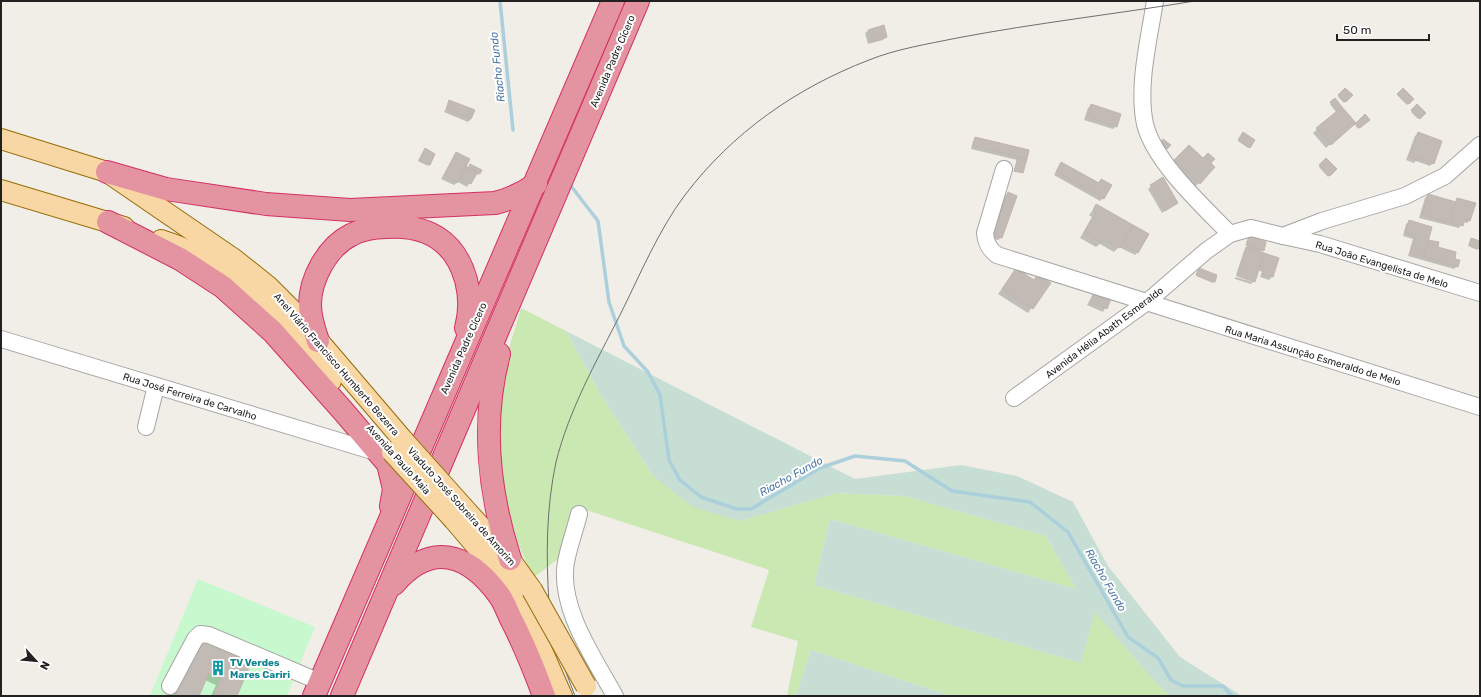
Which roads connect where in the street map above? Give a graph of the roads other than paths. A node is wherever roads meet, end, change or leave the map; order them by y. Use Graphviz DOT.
graph roads {
  1 [pos="613,1"];
  2 [pos="638,1"];
  3 [pos="1155,1"];
  4 [pos="1,139"];
  5 [pos="1480,146"];
  6 [pos="1004,169"];
  7 [pos="107,172"];
  8 [pos="536,184"];
  9 [pos="1,190"];
  10 [pos="108,222"];
  11 [pos="1230,234"];
  12 [pos="1283,236"];
  13 [pos="515,291"];
  14 [pos="1480,293"];
  15 [pos="1147,302"];
  16 [pos="1,339"];
  17 [pos="318,341"];
  18 [pos="457,362"];
  19 [pos="156,386"];
  20 [pos="1014,398"];
  21 [pos="1480,407"];
  22 [pos="146,427"];
  23 [pos="392,449"];
  24 [pos="459,514"];
  25 [pos="579,514"];
  26 [pos="388,524"];
  27 [pos="510,559"];
  28 [pos="386,593"];
  29 [pos="170,686"];
  30 [pos="317,689"];
  31 [pos="590,691"];
  32 [pos="342,696"];
  33 [pos="544,696"];
  34 [pos="562,696"];
  35 [pos="615,696"];
  1 -- 8 [label="highway, Avenida Padre Cícero"];
  2 -- 13 [label="highway, Avenida Padre Cícero"];
  3 -- 11 [label="street"];
  4 -- 7 [label="main road, Anel Viário Francisco Humberto Bezerra"];
  5 -- 12 [label="street"];
  6 -- 15 [label="street, Rua Maria Assunção Esmeraldo de Melo"];
  7 -- 8 [label="highway"];
  7 -- 17 [label="main road, Anel Viário Francisco Humberto Bezerra"];
  8 -- 18 [label="highway, Avenida Padre Cícero"];
  9 -- 10 [label="main road"];
  10 -- 23 [label="highway"];
  10 -- 23 [label="main road, Avenida Paulo Maia"];
  11 -- 12 [label="street, Avenida Hélia Abath Esmeraldo"];
  11 -- 15 [label="street, Avenida Hélia Abath Esmeraldo"];
  12 -- 14 [label="street, Rua João Evangelista de Melo"];
  13 -- 27 [label="highway"];
  13 -- 28 [label="highway, Avenida Padre Cícero"];
  15 -- 20 [label="street, Avenida Hélia Abath Esmeraldo"];
  15 -- 21 [label="street, Rua Maria Assunção Esmeraldo de Melo"];
  16 -- 19 [label="street, Rua José Ferreira de Carvalho"];
  17 -- 18 [label="highway"];
  17 -- 23 [label="main road, Anel Viário Francisco Humberto Bezerra"];
  18 -- 26 [label="highway, Avenida Padre Cícero"];
  19 -- 22 [label="street"];
  19 -- 23 [label="street, Rua José Ferreira de Carvalho"];
  23 -- 24 [label="main road, Viaduto José Sobreira de Amorim, bridge"];
  23 -- 26 [label="highway"];
  24 -- 27 [label="main road, Viaduto José Sobreira de Amorim"];
  24 -- 34 [label="main road"];
  25 -- 35 [label="street"];
  26 -- 30 [label="highway, Avenida Padre Cícero"];
  27 -- 31 [label="main road, Viaduto José Sobreira de Amorim, bridge"];
  28 -- 32 [label="highway, Avenida Padre Cícero"];
  28 -- 33 [label="highway"];
  29 -- 30 [label="street"];
}
